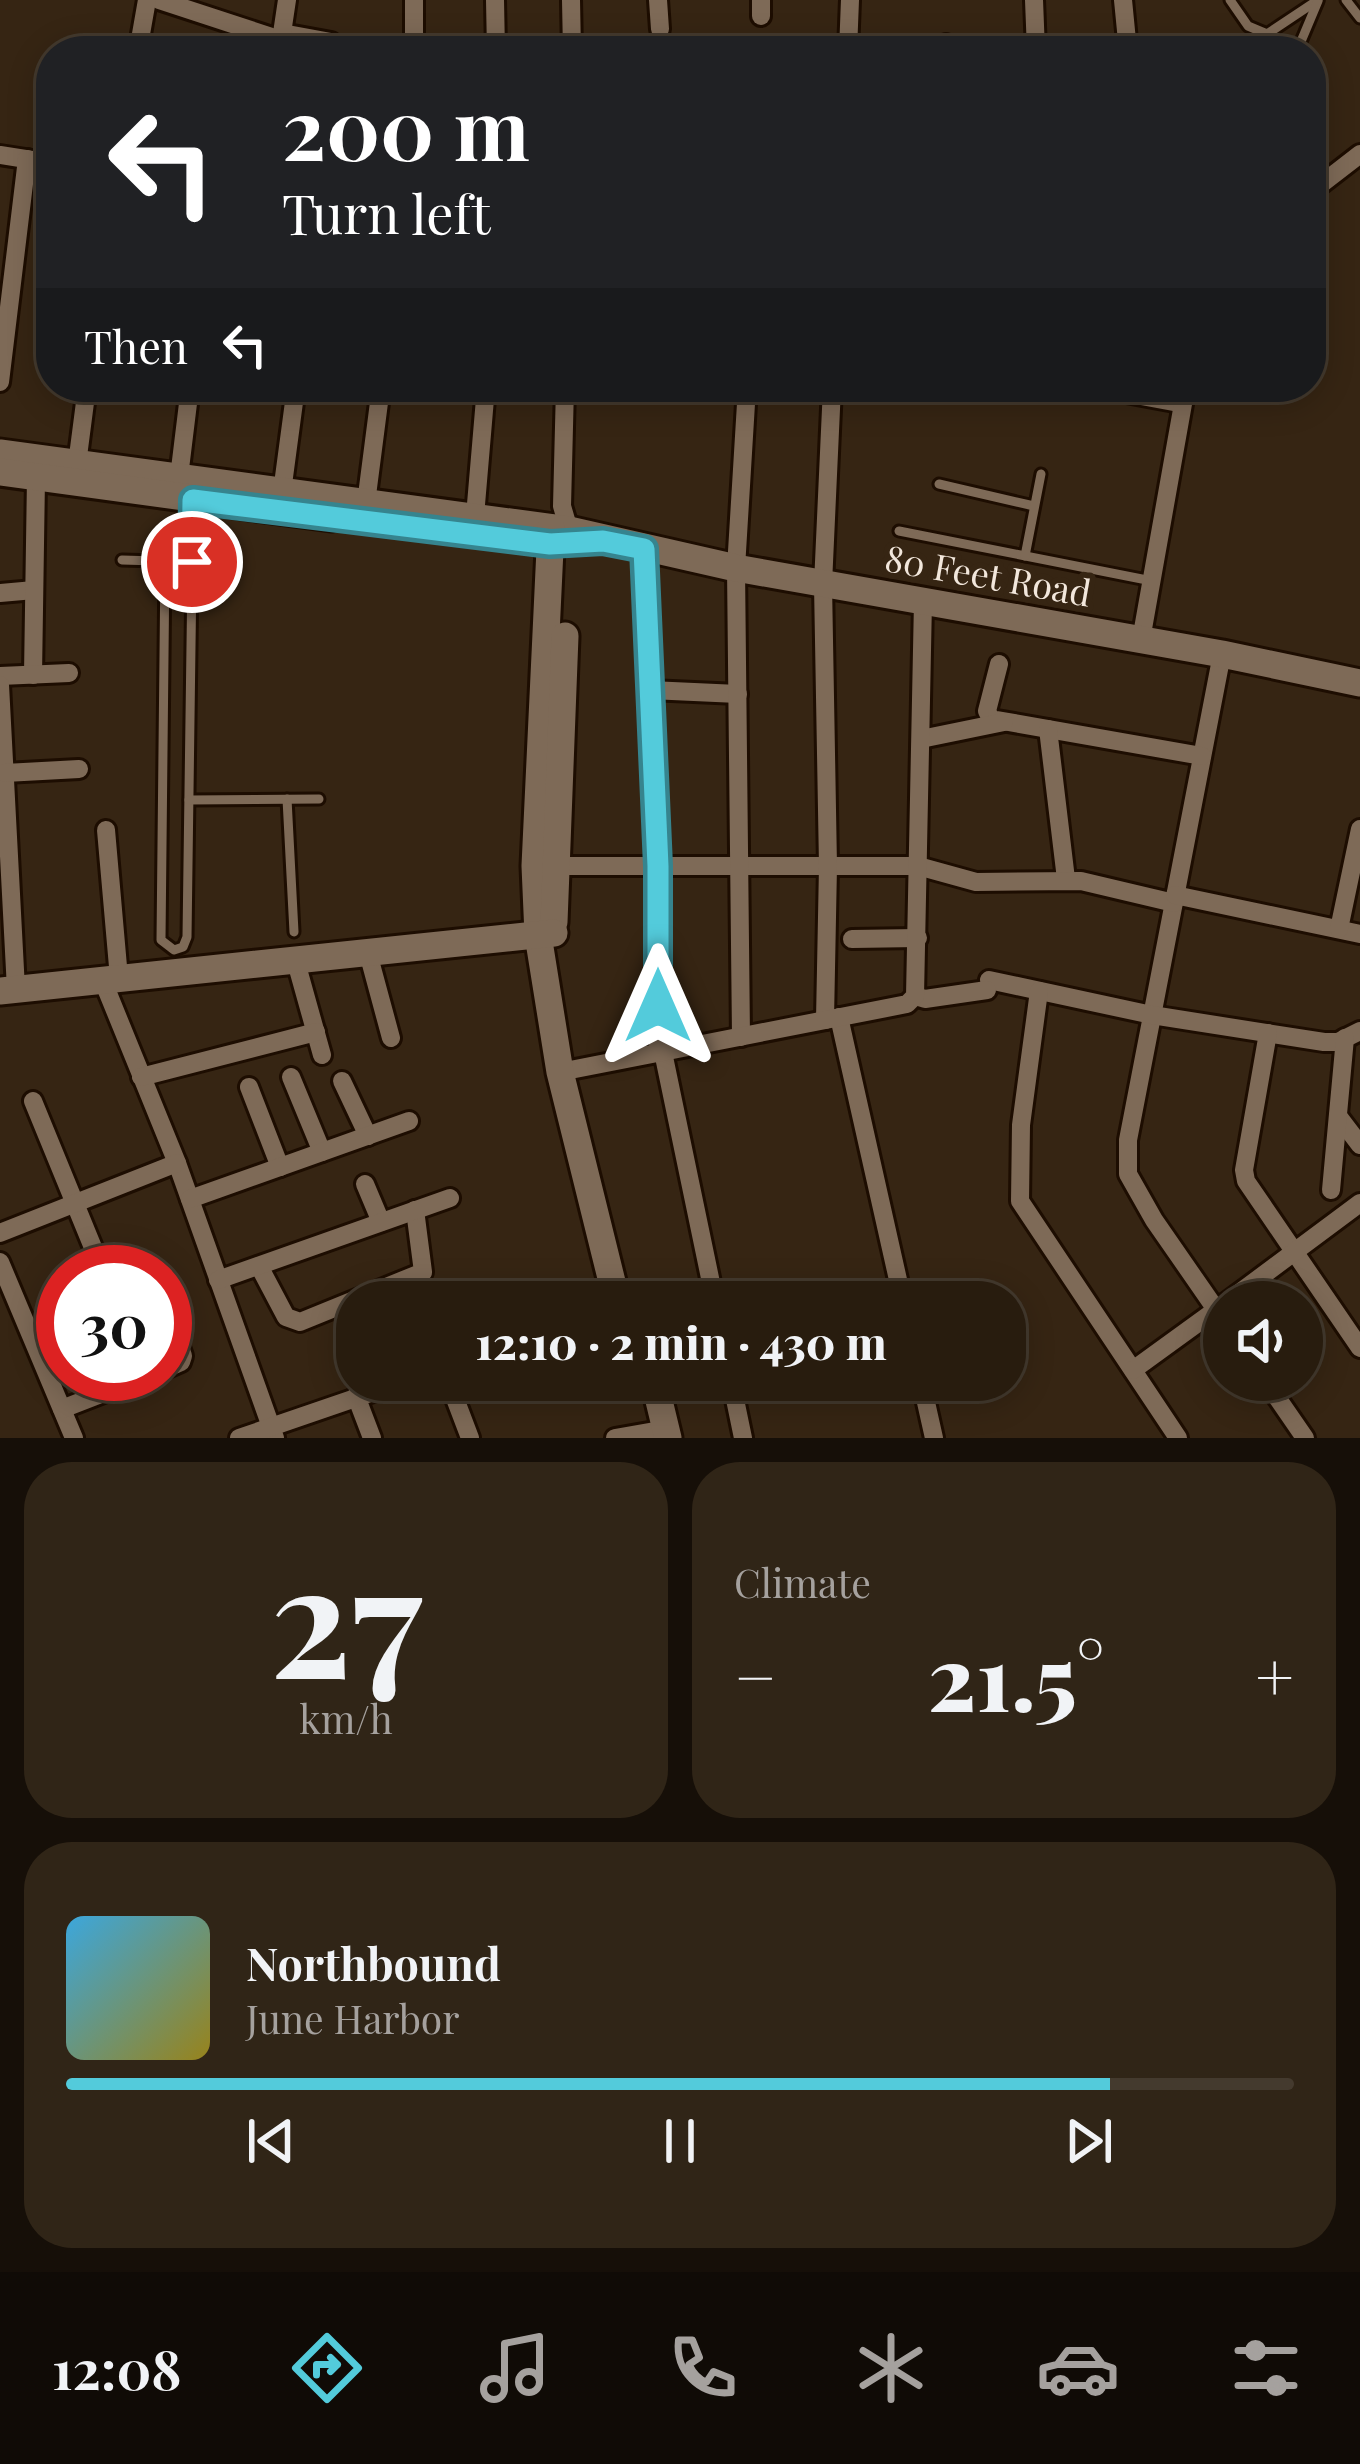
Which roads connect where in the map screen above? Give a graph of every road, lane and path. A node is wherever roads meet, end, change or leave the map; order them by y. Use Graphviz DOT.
graph roads {
  1 [pos="147,0"];
  2 [pos="159,0"];
  3 [pos="287,0"];
  4 [pos="414,0"];
  5 [pos="495,0"];
  6 [pos="571,0"];
  7 [pos="658,0"];
  8 [pos="850,0"];
  9 [pos="1034,0"];
  10 [pos="1124,0"];
  11 [pos="1230,0"];
  12 [pos="1318,0"];
  13 [pos="1346,0"];
  14 [pos="212,8"];
  15 [pos="1360,18"];
  16 [pos="660,29"];
  17 [pos="141,36"];
  18 [pos="271,36"];
  19 [pos="282,36"];
  20 [pos="414,36"];
  21 [pos="496,36"];
  22 [pos="572,36"];
  23 [pos="849,36"];
  24 [pos="1035,36"];
  25 [pos="1127,36"];
  26 [pos="1303,36"];
  27 [pos="1360,154"];
  28 [pos="0,155"];
  29 [pos="27,159"];
  30 [pos="36,160"];
  31 [pos="1326,180"];
  32 [pos="0,382"];
  33 [pos="86,402"];
  34 [pos="189,402"];
  35 [pos="294,402"];
  36 [pos="379,402"];
  37 [pos="485,402"];
  38 [pos="564,402"];
  39 [pos="746,402"];
  40 [pos="831,402"];
  41 [pos="1150,402"];
  42 [pos="1183,402"];
  43 [pos="1182,408"];
  44 [pos="0,453"];
  45 [pos="77,464"];
  46 [pos="0,472"];
  47 [pos="1041,473"];
  48 [pos="36,478"];
  49 [pos="939,484"];
  50 [pos="186,489"];
  51 [pos="282,491"];
  52 [pos="366,503"];
  53 [pos="1034,506"];
  54 [pos="475,516"];
  55 [pos="899,530"];
  56 [pos="560,531"];
  57 [pos="644,549"];
  58 [pos="1025,556"];
  59 [pos="122,560"];
  60 [pos="164,562"];
  61 [pos="192,562"];
  62 [pos="736,568"];
  63 [pos="1152,581"];
  64 [pos="824,584"];
  65 [pos="34,590"];
  66 [pos="0,593"];
  67 [pos="923,601"];
  68 [pos="164,631"];
  69 [pos="191,632"];
  70 [pos="1141,640"];
  71 [pos="1222,654"];
  72 [pos="999,664"];
  73 [pos="68,674"];
  74 [pos="33,675"];
  75 [pos="0,680"];
  76 [pos="1360,683"];
  77 [pos="650,690"];
  78 [pos="738,694"];
  79 [pos="1004,722"];
  80 [pos="1048,729"];
  81 [pos="921,739"];
  82 [pos="163,756"];
  83 [pos="1202,756"];
  84 [pos="190,757"];
  85 [pos="79,769"];
  86 [pos="5,772"];
  87 [pos="287,799"];
  88 [pos="319,799"];
  89 [pos="189,806"];
  90 [pos="162,810"];
  91 [pos="1360,829"];
  92 [pos="106,830"];
  93 [pos="162,850"];
  94 [pos="188,850"];
  95 [pos="545,866"];
  96 [pos="658,866"];
  97 [pos="740,866"];
  98 [pos="828,866"];
  99 [pos="918,866"];
  100 [pos="1066,879"];
  101 [pos="1174,899"];
  102 [pos="1339,929"];
  103 [pos="294,932"];
  104 [pos="546,934"];
  105 [pos="1360,934"];
  106 [pos="918,938"];
  107 [pos="852,939"];
  108 [pos="368,953"];
  109 [pos="183,959"];
  110 [pos="296,962"];
  111 [pos="111,979"];
  112 [pos="8,990"];
  113 [pos="1039,991"];
  114 [pos="915,996"];
  115 [pos="1152,1015"];
  116 [pos="832,1019"];
  117 [pos="316,1032"];
  118 [pos="1268,1033"];
  119 [pos="1356,1034"];
  120 [pos="741,1037"];
  121 [pos="391,1038"];
  122 [pos="660,1052"];
  123 [pos="322,1055"];
  124 [pos="568,1070"];
  125 [pos="141,1077"];
  126 [pos="291,1077"];
  127 [pos="342,1081"];
  128 [pos="249,1087"];
  129 [pos="33,1101"];
  130 [pos="1338,1117"];
  131 [pos="409,1121"];
  132 [pos="368,1136"];
  133 [pos="1360,1145"];
  134 [pos="322,1152"];
  135 [pos="177,1163"];
  136 [pos="280,1167"];
  137 [pos="365,1184"];
  138 [pos="1330,1190"];
  139 [pos="450,1198"];
  140 [pos="190,1199"];
  141 [pos="76,1203"];
  142 [pos="1360,1203"];
  143 [pos="415,1210"];
  144 [pos="381,1222"];
  145 [pos="0,1233"];
  146 [pos="93,1245"];
  147 [pos="1295,1252"];
  148 [pos="0,1262"];
  149 [pos="260,1266"];
  150 [pos="218,1280"];
  151 [pos="613,1281"];
  152 [pos="629,1281"];
  153 [pos="710,1281"];
  154 [pos="898,1281"];
  155 [pos="1258,1281"];
  156 [pos="1203,1283"];
  157 [pos="1203,1323"];
  158 [pos="1360,1348"];
  159 [pos="1133,1370"];
  160 [pos="83,1401"];
  161 [pos="344,1401"];
  162 [pos="358,1401"];
  163 [pos="456,1401"];
  164 [pos="645,1401"];
  165 [pos="656,1401"];
  166 [pos="735,1401"];
  167 [pos="926,1401"];
  168 [pos="1279,1401"];
  169 [pos="62,1409"];
  170 [pos="273,1432"];
  171 [pos="658,1434"];
  172 [pos="74,1438"];
  173 [pos="239,1438"];
  174 [pos="372,1438"];
  175 [pos="470,1438"];
  176 [pos="615,1438"];
  177 [pos="742,1438"];
  178 [pos="934,1438"];
  179 [pos="1178,1438"];
  180 [pos="1305,1438"];
  1 -- 17 [label="street"];
  2 -- 14 [label="street"];
  3 -- 19 [label="street"];
  4 -- 20 [label="street"];
  5 -- 21 [label="street"];
  6 -- 22 [label="street"];
  7 -- 16 [label="street"];
  8 -- 23 [label="street"];
  9 -- 24 [label="street"];
  10 -- 25 [label="street"];
  11 -- 12 [label="lane"];
  12 -- 26 [label="lane"];
  13 -- 15 [label="lane"];
  14 -- 18 [label="street"];
  27 -- 31 [label="street"];
  28 -- 29 [label="street"];
  29 -- 30 [label="street"];
  29 -- 32 [label="street"];
  33 -- 45 [label="street"];
  34 -- 50 [label="street"];
  35 -- 51 [label="street"];
  36 -- 52 [label="street"];
  37 -- 54 [label="street"];
  38 -- 56 [label="street"];
  39 -- 62 [label="street"];
  40 -- 64 [label="street"];
  41 -- 43 [label="lane"];
  42 -- 43 [label="street"];
  43 -- 63 [label="street"];
  44 -- 45 [label="main road"];
  45 -- 50 [label="main road"];
  46 -- 48 [label="main road"];
  47 -- 53 [label="lane"];
  48 -- 50 [label="main road"];
  48 -- 65 [label="street"];
  49 -- 53 [label="lane"];
  50 -- 51 [label="main road"];
  50 -- 56 [label="main road"];
  50 -- 61 [label="lane"];
  51 -- 52 [label="main road"];
  52 -- 54 [label="main road"];
  53 -- 58 [label="lane"];
  54 -- 56 [label="main road"];
  55 -- 58 [label="lane"];
  56 -- 57 [label="main road, 80 Feet Road"];
  56 -- 95 [label="main road"];
  57 -- 62 [label="main road, 80 Feet Road"];
  57 -- 77 [label="street"];
  58 -- 63 [label="lane"];
  59 -- 60 [label="lane"];
  60 -- 61 [label="lane"];
  60 -- 68 [label="lane"];
  61 -- 69 [label="lane"];
  62 -- 64 [label="main road, 80 Feet Road"];
  62 -- 78 [label="street"];
  63 -- 70 [label="street"];
  64 -- 67 [label="main road, 80 Feet Road"];
  64 -- 98 [label="street"];
  65 -- 66 [label="street"];
  65 -- 74 [label="street"];
  67 -- 70 [label="main road, 80 Feet Road"];
  67 -- 81 [label="street"];
  68 -- 69 [label="lane"];
  68 -- 82 [label="lane"];
  69 -- 84 [label="lane"];
  70 -- 71 [label="main road, 80 Feet Road"];
  71 -- 76 [label="main road, 80 Feet Road"];
  71 -- 83 [label="street"];
  72 -- 79 [label="street"];
  73 -- 74 [label="street"];
  74 -- 75 [label="street"];
  75 -- 86 [label="street"];
  77 -- 78 [label="street"];
  77 -- 96 [label="street"];
  78 -- 97 [label="street"];
  79 -- 80 [label="street"];
  79 -- 81 [label="street"];
  80 -- 83 [label="street"];
  80 -- 100 [label="street"];
  81 -- 99 [label="street"];
  82 -- 84 [label="lane"];
  82 -- 90 [label="lane"];
  83 -- 101 [label="street"];
  84 -- 89 [label="lane"];
  85 -- 86 [label="street"];
  86 -- 112 [label="street"];
  87 -- 88 [label="lane"];
  87 -- 89 [label="lane"];
  87 -- 103 [label="lane"];
  89 -- 90 [label="lane"];
  89 -- 94 [label="lane"];
  90 -- 93 [label="lane"];
  91 -- 102 [label="street"];
  92 -- 111 [label="street"];
  93 -- 94 [label="lane"];
  93 -- 109 [label="lane"];
  94 -- 109 [label="lane"];
  95 -- 96 [label="street"];
  95 -- 104 [label="main road"];
  96 -- 97 [label="street"];
  96 -- 122 [label="street"];
  97 -- 98 [label="street"];
  97 -- 120 [label="street"];
  98 -- 99 [label="street"];
  98 -- 116 [label="street"];
  99 -- 100 [label="street"];
  99 -- 106 [label="street"];
  100 -- 101 [label="street"];
  101 -- 102 [label="street"];
  101 -- 115 [label="street"];
  102 -- 105 [label="street"];
  104 -- 108 [label="main road"];
  104 -- 124 [label="main road"];
  106 -- 107 [label="street"];
  106 -- 114 [label="street"];
  108 -- 110 [label="main road"];
  108 -- 121 [label="street"];
  109 -- 110 [label="main road"];
  109 -- 111 [label="main road"];
  110 -- 117 [label="street"];
  111 -- 112 [label="main road"];
  111 -- 125 [label="street"];
  113 -- 114 [label="street"];
  113 -- 115 [label="street"];
  113 -- 159 [label="street"];
  114 -- 116 [label="street"];
  115 -- 118 [label="street"];
  115 -- 156 [label="street"];
  116 -- 120 [label="street"];
  116 -- 154 [label="street"];
  117 -- 123 [label="street"];
  117 -- 125 [label="street"];
  118 -- 119 [label="street"];
  118 -- 147 [label="street"];
  119 -- 130 [label="street"];
  120 -- 122 [label="street"];
  122 -- 124 [label="street"];
  122 -- 153 [label="street"];
  124 -- 151 [label="main road"];
  124 -- 152 [label="main road"];
  125 -- 135 [label="street"];
  126 -- 134 [label="street"];
  127 -- 132 [label="street"];
  128 -- 136 [label="street"];
  129 -- 141 [label="street"];
  130 -- 133 [label="street"];
  130 -- 138 [label="street"];
  131 -- 132 [label="street"];
  132 -- 134 [label="street"];
  134 -- 136 [label="street"];
  135 -- 140 [label="street"];
  135 -- 141 [label="street"];
  136 -- 140 [label="street"];
  137 -- 144 [label="street"];
  139 -- 143 [label="street"];
  140 -- 150 [label="street"];
  141 -- 145 [label="street"];
  141 -- 146 [label="street"];
  142 -- 147 [label="street"];
  143 -- 144 [label="street"];
  143 -- 149 [label="street"];
  144 -- 149 [label="street"];
  147 -- 155 [label="street"];
  147 -- 158 [label="street"];
  148 -- 169 [label="street"];
  149 -- 150 [label="street"];
  150 -- 170 [label="street"];
  157 -- 159 [label="street"];
  159 -- 179 [label="street"];
  160 -- 169 [label="street"];
  161 -- 170 [label="street"];
  162 -- 174 [label="street"];
  163 -- 175 [label="street"];
  164 -- 171 [label="main road"];
  165 -- 171 [label="main road"];
  166 -- 177 [label="street"];
  167 -- 178 [label="street"];
  168 -- 180 [label="street"];
  169 -- 172 [label="street"];
  170 -- 173 [label="street"];
  171 -- 176 [label="street"];
}
